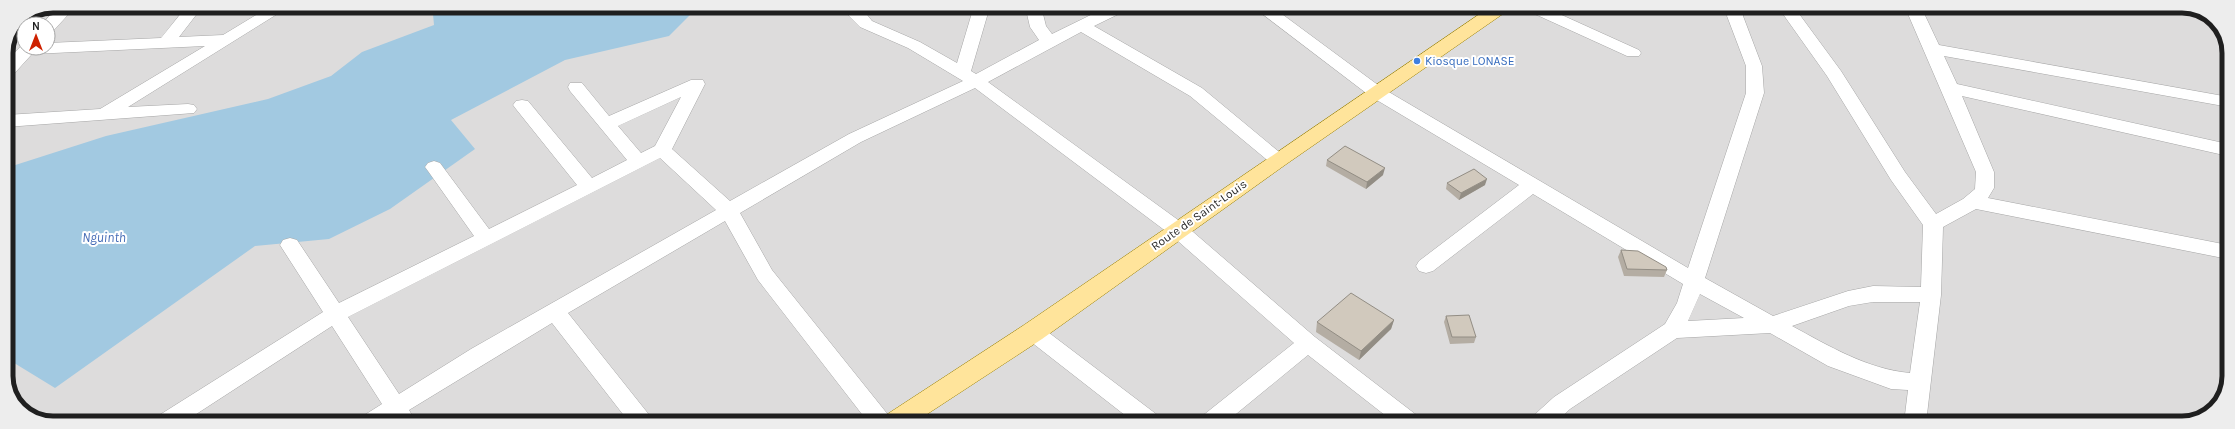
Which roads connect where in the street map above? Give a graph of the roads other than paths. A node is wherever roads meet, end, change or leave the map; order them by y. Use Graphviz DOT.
graph roads {
  1 [pos="190,13"];
  2 [pos="270,13"];
  3 [pos="855,13"];
  4 [pos="979,13"];
  5 [pos="1036,13"];
  6 [pos="1109,13"];
  7 [pos="1269,13"];
  8 [pos="1492,13"];
  9 [pos="1545,13"];
  10 [pos="1736,13"];
  11 [pos="1790,13"];
  12 [pos="1916,13"];
  13 [pos="1083,26"];
  14 [pos="226,40"];
  15 [pos="1049,41"];
  16 [pos="166,43"];
  17 [pos="56,47"];
  18 [pos="1931,49"];
  19 [pos="1633,53"];
  20 [pos="21,56"];
  21 [pos="13,64"];
  22 [pos="969,77"];
  23 [pos="576,87"];
  24 [pos="1950,88"];
  25 [pos="1376,92"];
  26 [pos="2222,101"];
  27 [pos="522,105"];
  28 [pos="188,109"];
  29 [pos="103,115"];
  30 [pos="13,121"];
  31 [pos="606,124"];
  32 [pos="2222,149"];
  33 [pos="662,150"];
  34 [pos="1278,160"];
  35 [pos="638,162"];
  36 [pos="434,167"];
  37 [pos="1532,185"];
  38 [pos="589,187"];
  39 [pos="1973,202"];
  40 [pos="729,211"];
  41 [pos="1933,224"];
  42 [pos="1178,230"];
  43 [pos="486,239"];
  44 [pos="290,245"];
  45 [pos="2222,251"];
  46 [pos="1426,266"];
  47 [pos="1694,281"];
  48 [pos="1931,295"];
  49 [pos="555,312"];
  50 [pos="335,314"];
  51 [pos="1769,325"];
  52 [pos="1673,330"];
  53 [pos="1033,332"];
  54 [pos="1308,343"];
  55 [pos="1921,383"];
  56 [pos="401,414"];
  57 [pos="175,416"];
  58 [pos="637,416"];
  59 [pos="877,416"];
  60 [pos="904,416"];
  61 [pos="1143,416"];
  62 [pos="1218,416"];
  63 [pos="1402,416"];
  64 [pos="1548,416"];
  65 [pos="1916,416"];
  1 -- 16 [label="street"];
  2 -- 14 [label="street"];
  3 -- 22 [label="street"];
  4 -- 22 [label="street"];
  5 -- 15 [label="street"];
  6 -- 13 [label="street"];
  7 -- 25 [label="street"];
  8 -- 25 [label="main road, Route de Saint-Louis"];
  9 -- 19 [label="street"];
  10 -- 47 [label="street"];
  11 -- 41 [label="street"];
  12 -- 18 [label="street"];
  13 -- 15 [label="street"];
  13 -- 34 [label="street"];
  14 -- 16 [label="street"];
  14 -- 29 [label="street"];
  15 -- 22 [label="street"];
  16 -- 17 [label="street"];
  18 -- 24 [label="street"];
  18 -- 26 [label="street"];
  20 -- 21 [label="street"];
  22 -- 40 [label="street"];
  22 -- 42 [label="street"];
  23 -- 31 [label="street"];
  24 -- 32 [label="street"];
  24 -- 39 [label="street"];
  25 -- 34 [label="main road, Route de Saint-Louis"];
  25 -- 37 [label="street"];
  27 -- 38 [label="street"];
  28 -- 29 [label="street"];
  29 -- 30 [label="street"];
  31 -- 33 [label="street"];
  31 -- 35 [label="street"];
  33 -- 35 [label="street"];
  33 -- 40 [label="street"];
  34 -- 42 [label="main road, Route de Saint-Louis"];
  35 -- 38 [label="street"];
  36 -- 43 [label="street"];
  37 -- 46 [label="street"];
  37 -- 47 [label="street"];
  38 -- 43 [label="street"];
  39 -- 41 [label="street"];
  39 -- 45 [label="street"];
  40 -- 49 [label="street"];
  40 -- 59 [label="street"];
  41 -- 48 [label="street"];
  42 -- 53 [label="main road, Route de Saint-Louis"];
  42 -- 54 [label="street"];
  43 -- 50 [label="street"];
  44 -- 50 [label="street"];
  47 -- 51 [label="street"];
  47 -- 52 [label="street"];
  48 -- 51 [label="street"];
  48 -- 55 [label="street"];
  49 -- 56 [label="street"];
  49 -- 58 [label="street"];
  50 -- 56 [label="street"];
  50 -- 57 [label="street"];
  51 -- 52 [label="street"];
  51 -- 55 [label="street"];
  52 -- 64 [label="street"];
  53 -- 60 [label="main road, Route de Saint-Louis"];
  53 -- 61 [label="street"];
  54 -- 62 [label="street"];
  54 -- 63 [label="street"];
  55 -- 65 [label="street"];
}
